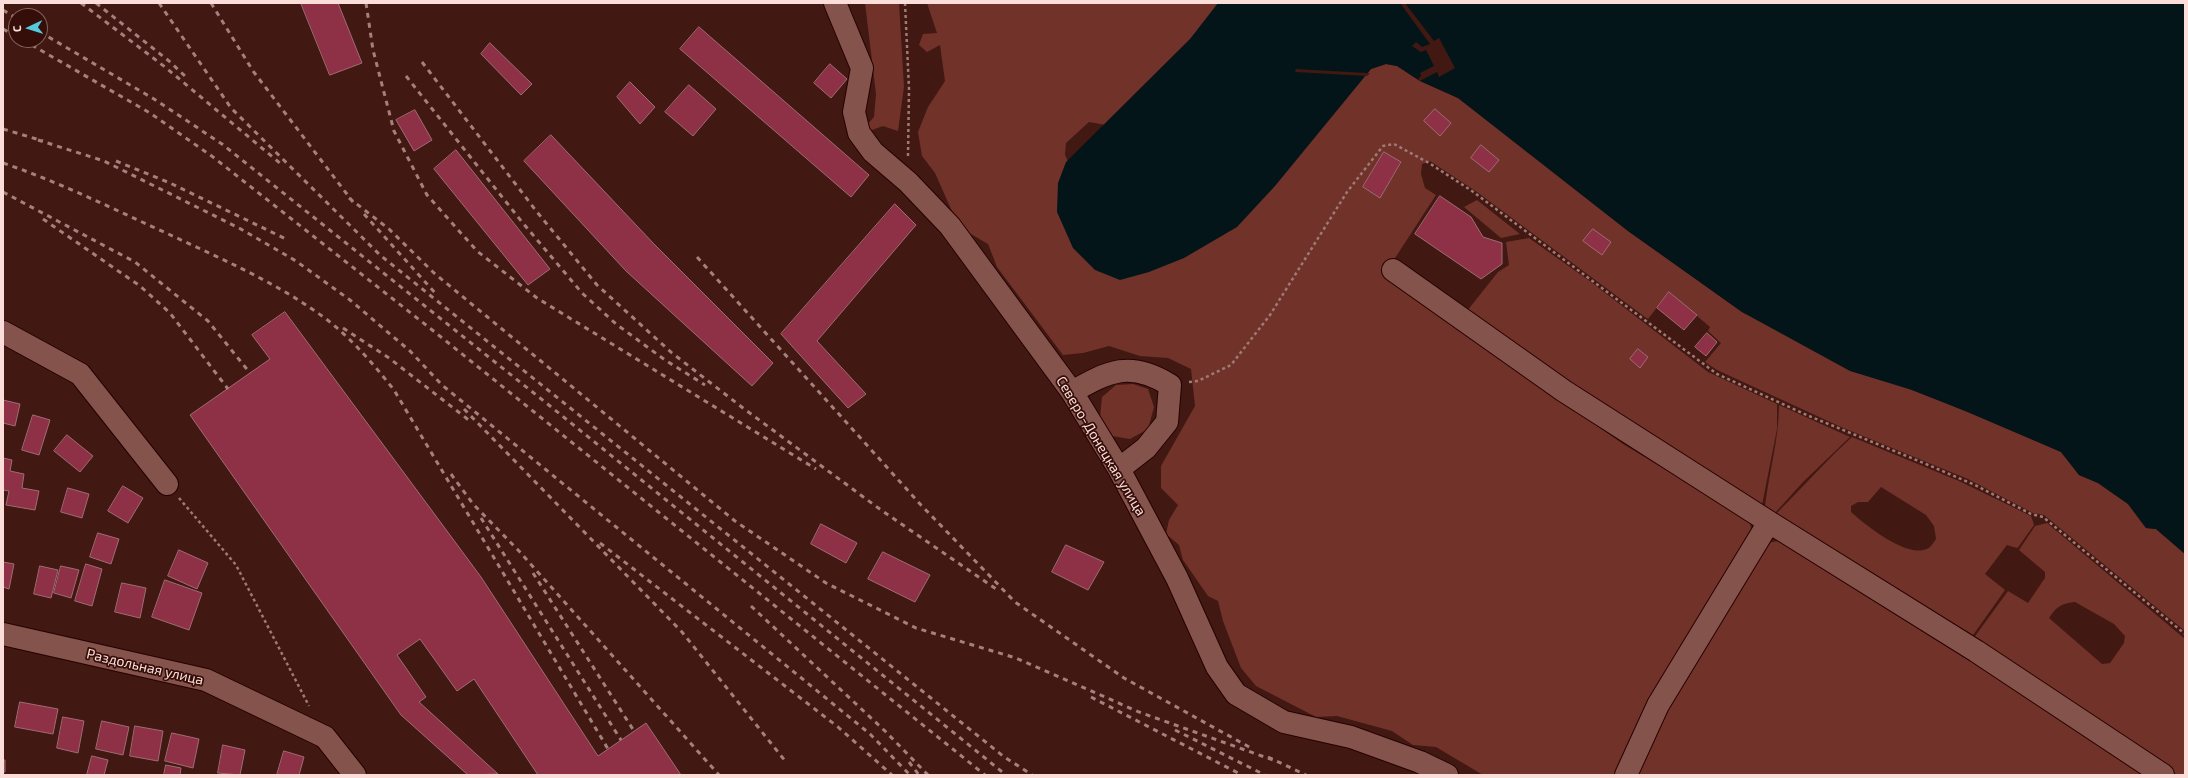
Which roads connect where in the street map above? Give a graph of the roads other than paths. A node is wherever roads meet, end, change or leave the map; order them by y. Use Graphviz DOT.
graph roads {
  1 [pos="835,3"];
  2 [pos="1393,270"];
  3 [pos="3,332"];
  4 [pos="1072,392"];
  5 [pos="1119,470"];
  6 [pos="168,484"];
  7 [pos="1769,522"];
  8 [pos="3,634"];
  9 [pos="355,775"];
  10 [pos="1447,775"];
  11 [pos="1626,775"];
  12 [pos="2163,775"];
  1 -- 4 [label="street, Северо-Донецкая улица"];
  2 -- 7 [label="street"];
  3 -- 6 [label="street"];
  4 -- 5 [label="street, Северо-Донецкая улица"];
  4 -- 5 [label="street"];
  5 -- 10 [label="street, Северо-Донецкая улица"];
  7 -- 11 [label="street"];
  7 -- 12 [label="street"];
  8 -- 9 [label="street, Раздольная улица"];
}
